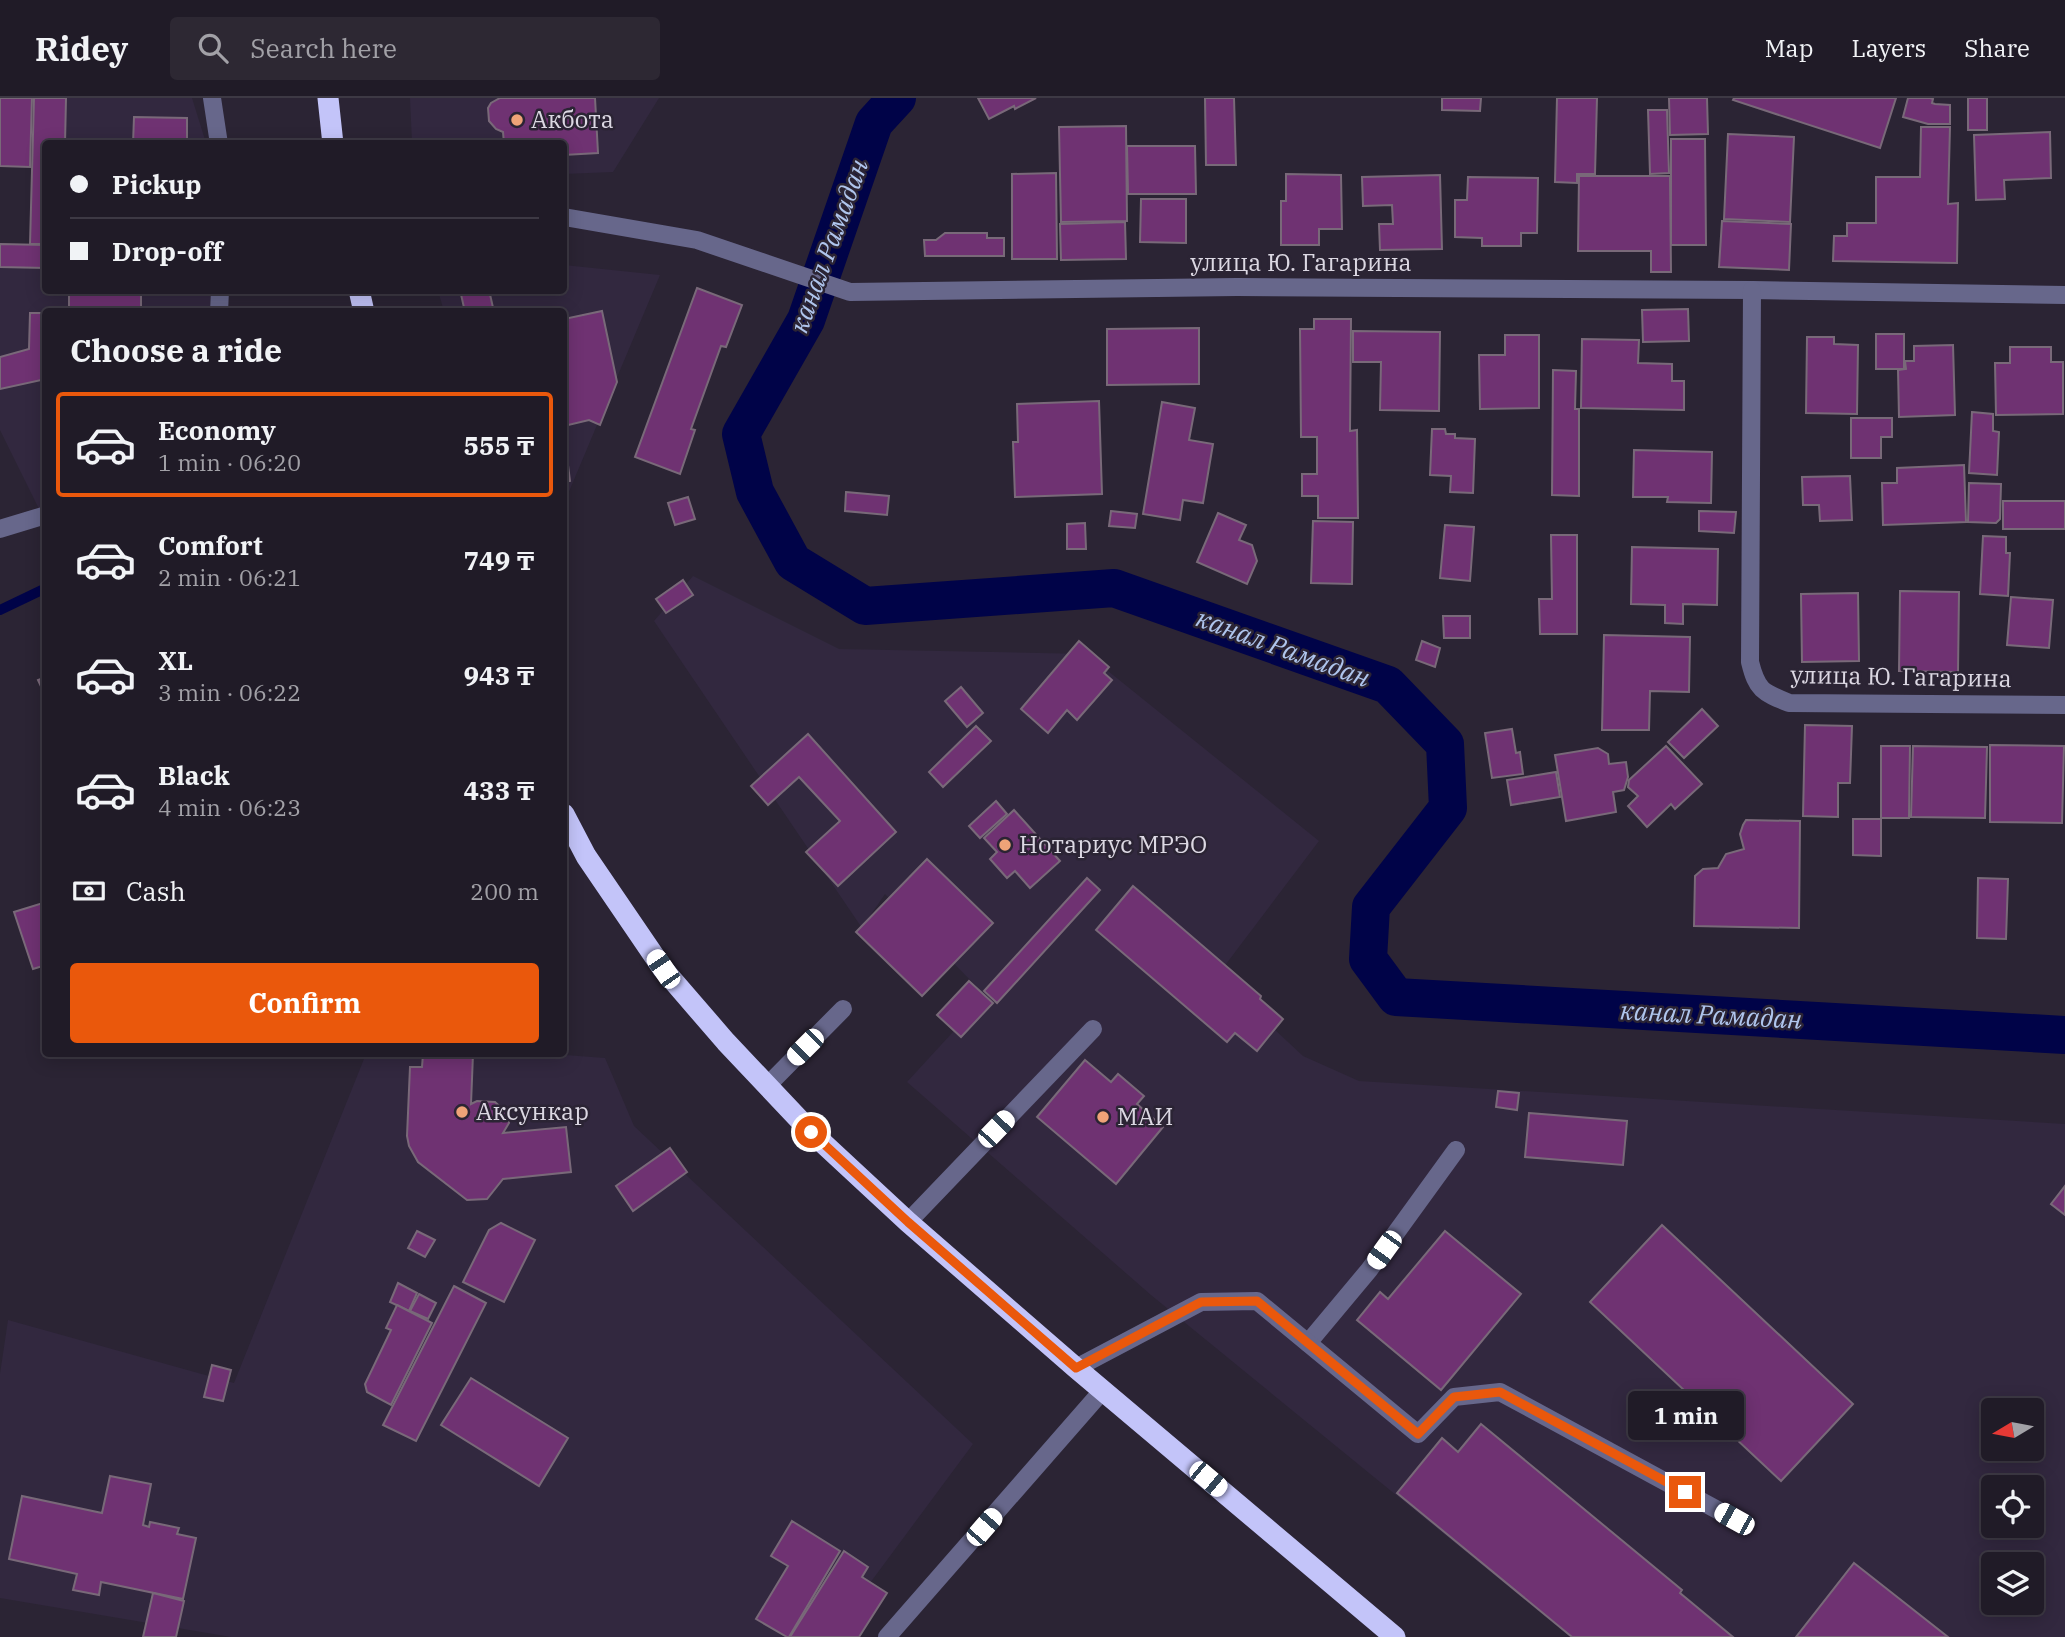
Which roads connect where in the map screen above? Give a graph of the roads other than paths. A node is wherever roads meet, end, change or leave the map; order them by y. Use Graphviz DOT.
graph roads {
  1 [pos="212,98"];
  2 [pos="328,98"];
  3 [pos="218,140"];
  4 [pos="333,140"];
  5 [pos="567,218"];
  6 [pos="1752,290"];
  7 [pos="2065,295"];
  8 [pos="42,516"];
  9 [pos="0,529"];
  10 [pos="2065,705"];
  11 [pos="567,820"];
  12 [pos="843,1009"];
  13 [pos="1093,1029"];
  14 [pos="767,1086"];
  15 [pos="1456,1150"];
  16 [pos="908,1222"];
  17 [pos="1308,1343"];
  18 [pos="1076,1368"];
  19 [pos="1103,1391"];
  20 [pos="1734,1519"];
  21 [pos="887,1637"];
  22 [pos="1395,1637"];
  1 -- 3 [label="street"];
  2 -- 4 [label="highway"];
  5 -- 6 [label="street, улица Ю. Гагарина"];
  6 -- 7 [label="street, улица Ю. Гагарина"];
  6 -- 10 [label="street, улица Ю. Гагарина"];
  8 -- 9 [label="street"];
  11 -- 14 [label="highway"];
  12 -- 14 [label="street"];
  13 -- 16 [label="street"];
  14 -- 16 [label="highway"];
  15 -- 17 [label="street"];
  16 -- 18 [label="highway"];
  17 -- 18 [label="street"];
  17 -- 20 [label="street"];
  18 -- 19 [label="highway"];
  19 -- 21 [label="street"];
  19 -- 22 [label="highway"];
}
